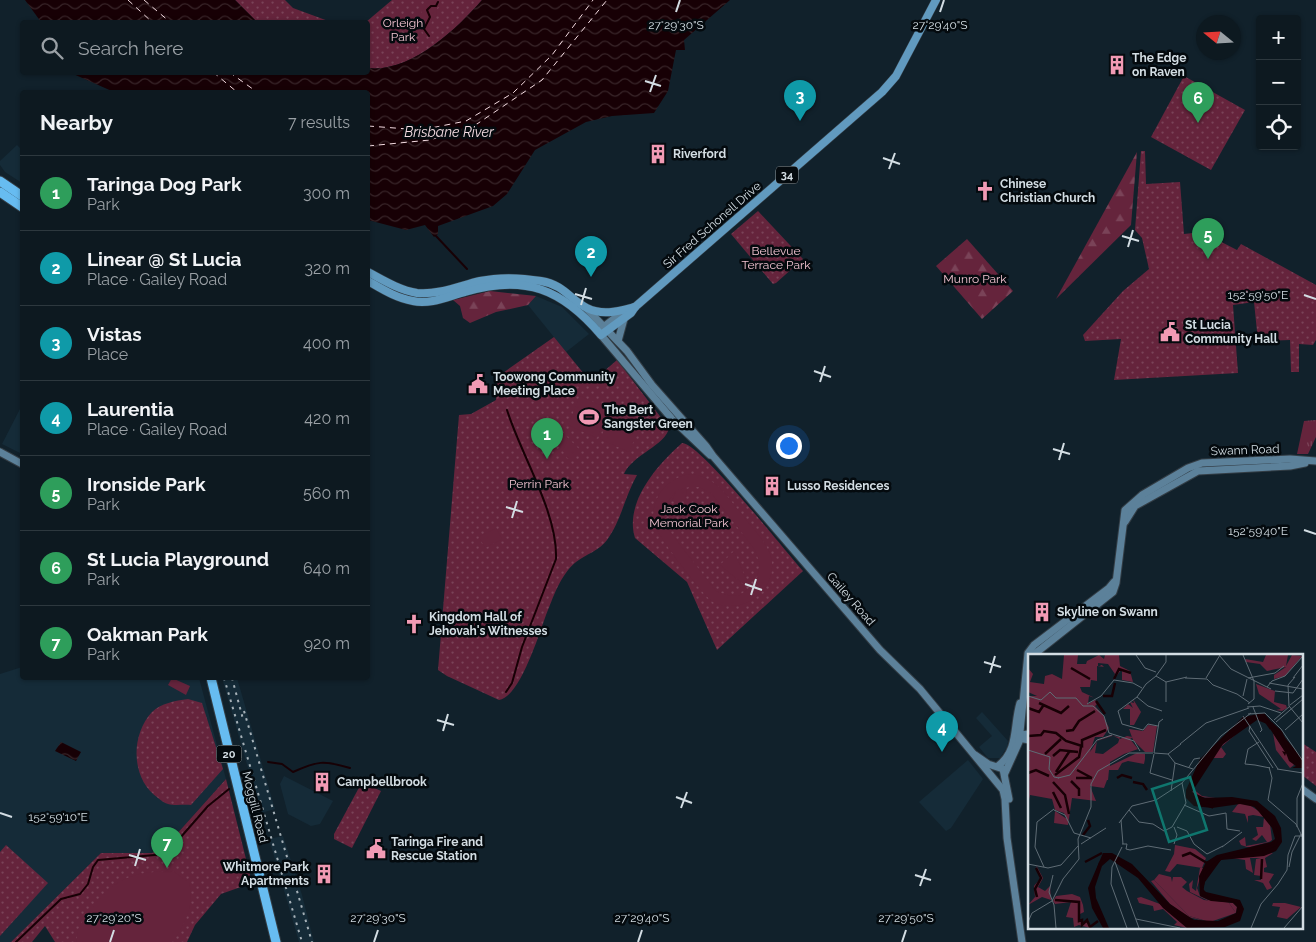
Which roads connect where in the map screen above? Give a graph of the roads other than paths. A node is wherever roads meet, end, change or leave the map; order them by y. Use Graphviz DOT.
graph roads {
  1 [pos="936,0"];
  2 [pos="0,181"];
  3 [pos="0,192"];
  4 [pos="20,195"];
  5 [pos="20,206"];
  6 [pos="370,273"];
  7 [pos="370,282"];
  8 [pos="586,308"];
  9 [pos="624,315"];
  10 [pos="603,331"];
  11 [pos="618,340"];
  12 [pos="0,452"];
  13 [pos="713,456"];
  14 [pos="1316,462"];
  15 [pos="20,463"];
  16 [pos="1116,575"];
  17 [pos="1035,654"];
  18 [pos="1028,664"];
  19 [pos="1026,668"];
  20 [pos="211,680"];
  21 [pos="1018,734"];
  22 [pos="1028,734"];
  23 [pos="1028,739"];
  24 [pos="973,754"];
  25 [pos="998,766"];
  26 [pos="1005,773"];
  27 [pos="994,779"];
  28 [pos="1304,790"];
  29 [pos="1316,799"];
  30 [pos="1006,821"];
  31 [pos="276,942"];
  32 [pos="1022,942"];
  1 -- 9 [label="main road, Sir Fred Schonell Drive / 34"];
  2 -- 4 [label="highway"];
  3 -- 5 [label="highway"];
  6 -- 8 [label="main road, Gailey Road"];
  7 -- 10 [label="main road, Gailey Road"];
  8 -- 9 [label="main road"];
  8 -- 10 [label="main road, Gailey Road"];
  9 -- 10 [label="main road, Sir Fred Schonell Drive / 34"];
  9 -- 11 [label="main road"];
  10 -- 11 [label="main road, Gailey Road"];
  10 -- 13 [label="main road, Gailey Road"];
  11 -- 13 [label="main road, Gailey Road"];
  12 -- 15 [label="main road"];
  13 -- 24 [label="main road, Gailey Road"];
  14 -- 16 [label="main road, Swann Road"];
  16 -- 17 [label="main road, Swann Road"];
  16 -- 19 [label="main road, Swann Road"];
  18 -- 19 [label="main road, Swann Road"];
  19 -- 21 [label="main road, Swann Road"];
  20 -- 31 [label="highway, Moggill Road / 20"];
  21 -- 22 [label="main road"];
  21 -- 23 [label="main road"];
  21 -- 25 [label="main road"];
  21 -- 26 [label="main road"];
  24 -- 25 [label="main road, Gailey Road"];
  24 -- 27 [label="main road, Gailey Road"];
  25 -- 26 [label="main road, Gailey Road"];
  25 -- 27 [label="main road"];
  26 -- 27 [label="main road"];
  26 -- 30 [label="main road"];
  27 -- 30 [label="main road"];
  28 -- 29 [label="main road"];
  30 -- 32 [label="main road"];
}
